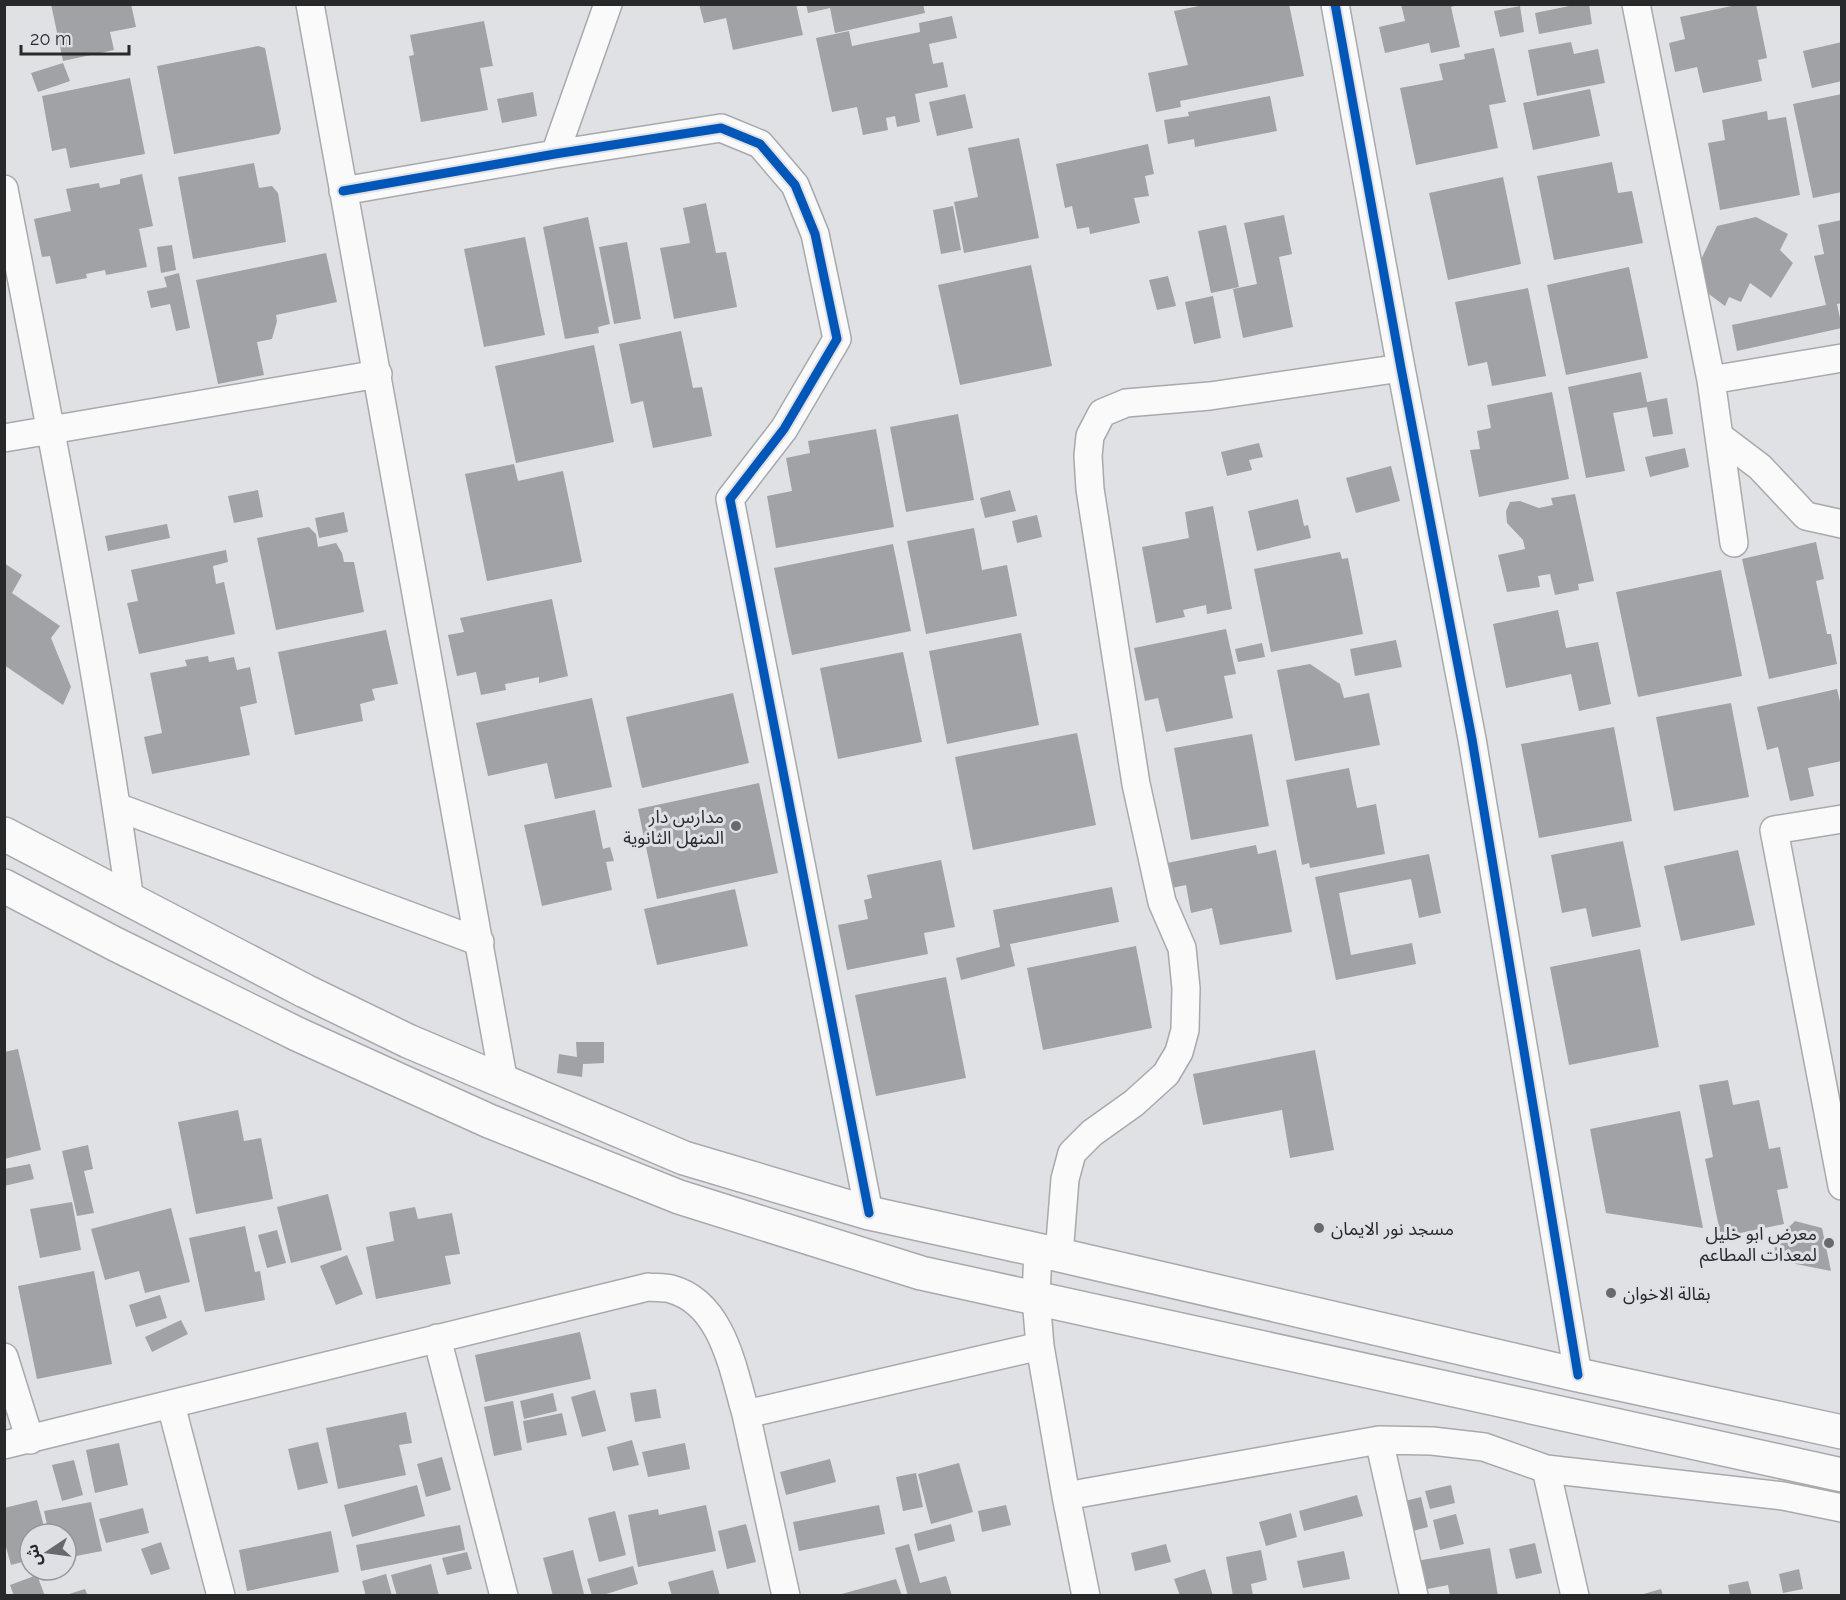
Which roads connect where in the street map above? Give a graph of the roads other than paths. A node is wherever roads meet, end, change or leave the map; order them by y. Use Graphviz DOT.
graph roads {
  1 [pos="310,4"];
  2 [pos="608,4"];
  3 [pos="1335,4"];
  4 [pos="1636,4"];
  5 [pos="555,154"];
  6 [pos="4,189"];
  7 [pos="344,191"];
  8 [pos="1842,358"];
  9 [pos="1401,368"];
  10 [pos="378,374"];
  11 [pos="1711,380"];
  12 [pos="51,431"];
  13 [pos="1719,436"];
  14 [pos="4,438"];
  15 [pos="1842,524"];
  16 [pos="1734,543"];
  17 [pos="117,807"];
  18 [pos="1842,819"];
  19 [pos="4,834"];
  20 [pos="4,886"];
  21 [pos="130,901"];
  22 [pos="480,942"];
  23 [pos="504,1083"];
  24 [pos="1842,1186"];
  25 [pos="869,1213"];
  26 [pos="1048,1253"];
  27 [pos="1035,1298"];
  28 [pos="437,1338"];
  29 [pos="1040,1346"];
  30 [pos="4,1357"];
  31 [pos="1578,1376"];
  32 [pos="171,1405"];
  33 [pos="746,1414"];
  34 [pos="1842,1432"];
  35 [pos="1379,1440"];
  36 [pos="17,1443"];
  37 [pos="1546,1469"];
  38 [pos="1842,1475"];
  39 [pos="1066,1496"];
  40 [pos="1842,1508"];
  41 [pos="220,1596"];
  42 [pos="504,1596"];
  43 [pos="786,1596"];
  44 [pos="1086,1596"];
  45 [pos="1414,1596"];
  46 [pos="1575,1596"];
  1 -- 7 [label="street"];
  2 -- 5 [label="street"];
  3 -- 9 [label="street"];
  4 -- 11 [label="street"];
  5 -- 7 [label="street"];
  5 -- 25 [label="street"];
  6 -- 12 [label="street"];
  7 -- 10 [label="street"];
  8 -- 11 [label="street"];
  9 -- 26 [label="street"];
  9 -- 31 [label="street"];
  10 -- 12 [label="street"];
  10 -- 22 [label="street"];
  11 -- 13 [label="street"];
  12 -- 14 [label="street"];
  12 -- 17 [label="street"];
  13 -- 15 [label="street"];
  13 -- 16 [label="street"];
  17 -- 21 [label="street"];
  17 -- 22 [label="street"];
  18 -- 24 [label="street"];
  19 -- 21 [label="main road"];
  20 -- 27 [label="main road"];
  21 -- 23 [label="main road"];
  22 -- 23 [label="street"];
  23 -- 25 [label="main road"];
  25 -- 26 [label="main road"];
  26 -- 27 [label="street"];
  26 -- 31 [label="main road"];
  27 -- 29 [label="street"];
  27 -- 38 [label="main road"];
  28 -- 32 [label="street"];
  28 -- 33 [label="street"];
  28 -- 42 [label="street"];
  29 -- 33 [label="street"];
  29 -- 39 [label="street"];
  30 -- 36 [label="street"];
  31 -- 34 [label="main road"];
  32 -- 36 [label="street"];
  32 -- 41 [label="street"];
  33 -- 43 [label="street"];
  35 -- 37 [label="street"];
  35 -- 39 [label="street"];
  35 -- 45 [label="street"];
  37 -- 40 [label="street"];
  37 -- 46 [label="street"];
  39 -- 44 [label="street"];
}
